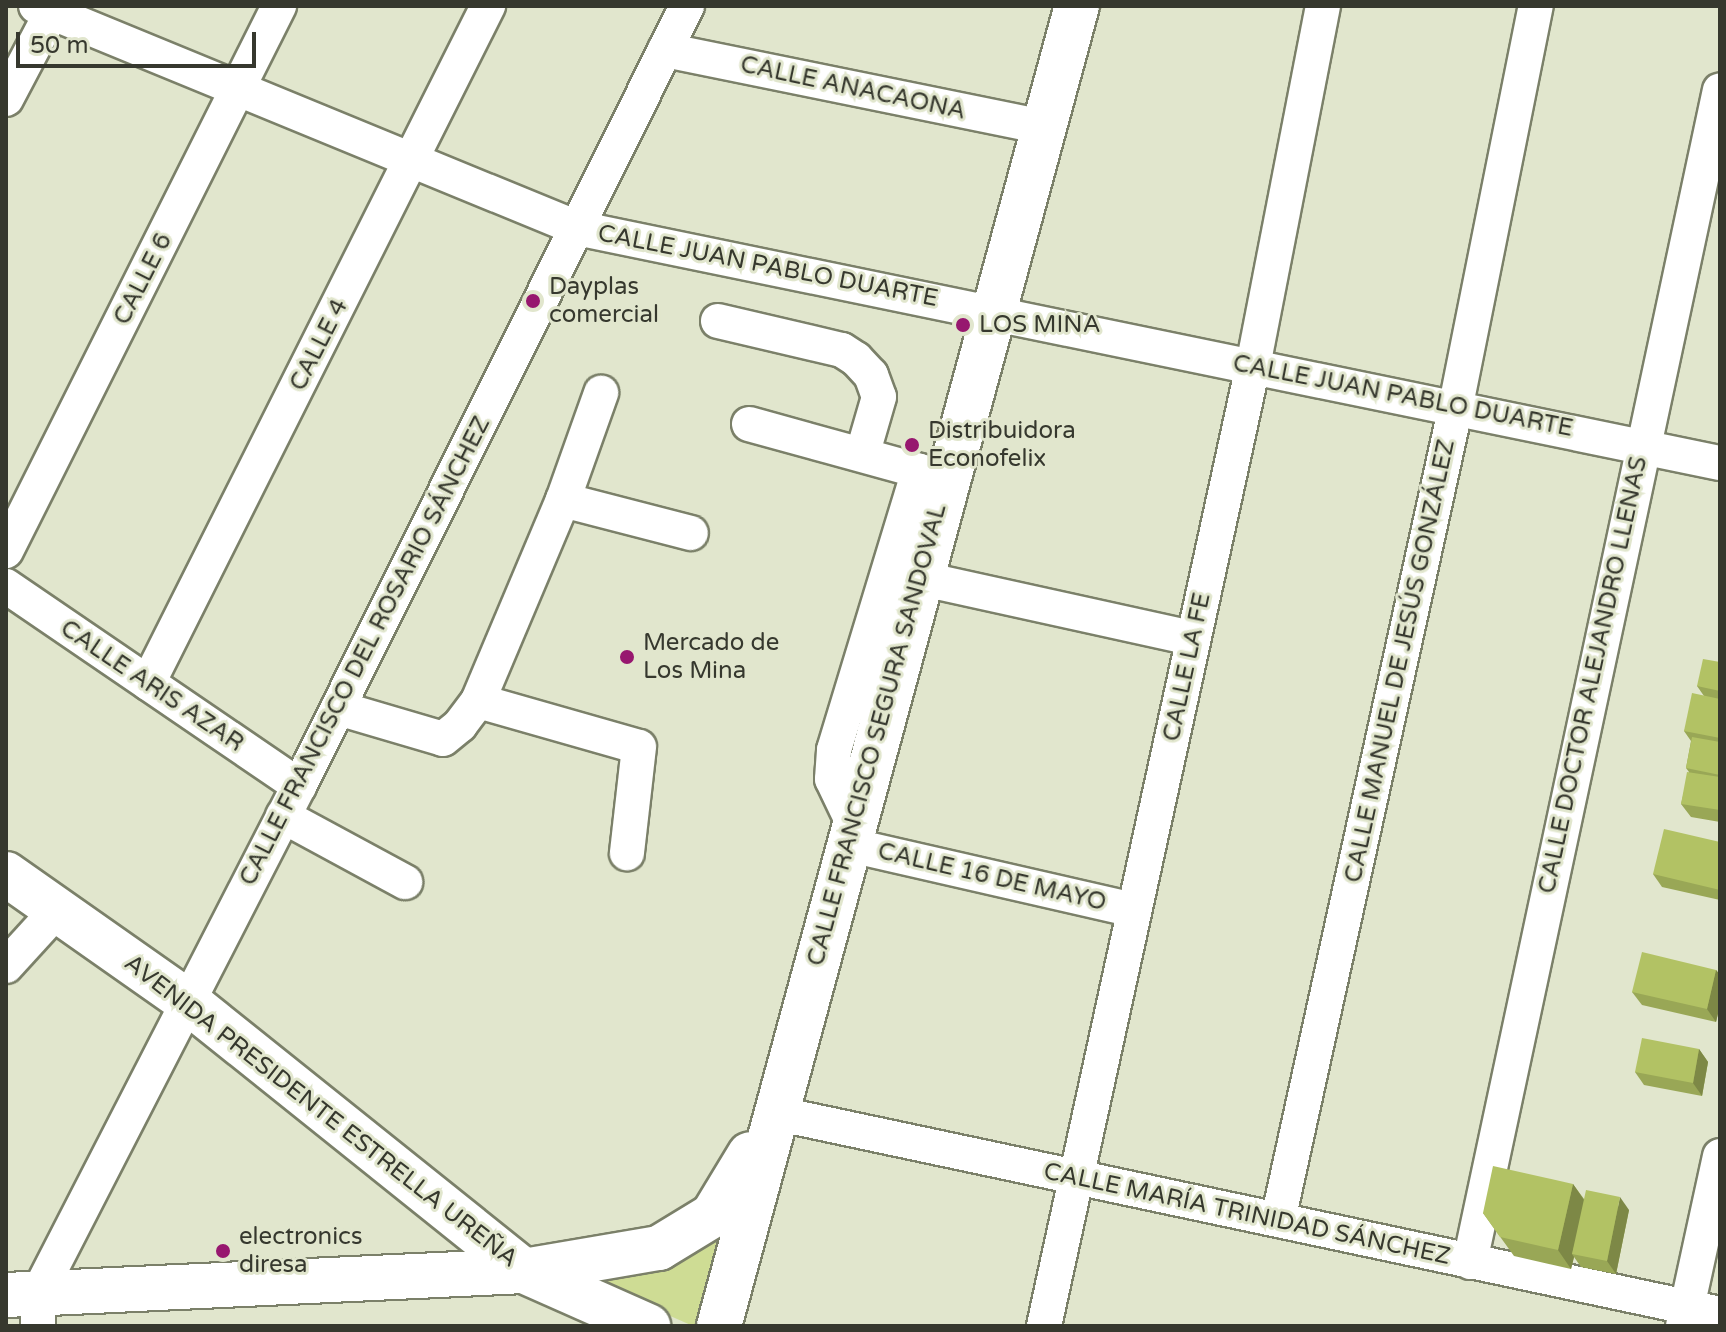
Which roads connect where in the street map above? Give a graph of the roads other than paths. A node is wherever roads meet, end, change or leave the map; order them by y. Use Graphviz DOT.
graph roads {
  1 [pos="279,6"];
  2 [pos="488,6"];
  3 [pos="687,6"];
  4 [pos="1077,6"];
  5 [pos="1323,6"];
  6 [pos="1536,6"];
  7 [pos="48,8"];
  8 [pos="665,50"];
  9 [pos="238,90"];
  10 [pos="1720,90"];
  11 [pos="6,99"];
  12 [pos="1042,127"];
  13 [pos="412,159"];
  14 [pos="577,228"];
  15 [pos="991,309"];
  16 [pos="718,321"];
  17 [pos="1253,366"];
  18 [pos="601,393"];
  19 [pos="1455,410"];
  20 [pos="749,424"];
  21 [pos="1641,443"];
  22 [pos="863,452"];
  23 [pos="1720,463"];
  24 [pos="932,474"];
  25 [pos="563,500"];
  26 [pos="691,533"];
  27 [pos="6,551"];
  28 [pos="919,578"];
  29 [pos="6,586"];
  30 [pos="1193,638"];
  31 [pos="148,683"];
  32 [pos="478,701"];
  33 [pos="338,708"];
  34 [pos="299,786"];
  35 [pos="283,816"];
  36 [pos="852,836"];
  37 [pos="627,853"];
  38 [pos="6,874"];
  39 [pos="405,882"];
  40 [pos="58,909"];
  41 [pos="1134,910"];
  42 [pos="6,966"];
  43 [pos="187,1001"];
  44 [pos="775,1113"];
  45 [pos="1720,1156"];
  46 [pos="1073,1177"];
  47 [pos="1278,1220"];
  48 [pos="1470,1262"];
  49 [pos="524,1271"];
  50 [pos="27,1305"];
  51 [pos="1697,1316"];
  52 [pos="600,1326"];
  53 [pos="648,1326"];
  54 [pos="719,1326"];
  55 [pos="1044,1326"];
  1 -- 9 [label="street, CALLE 6"];
  2 -- 13 [label="street, CALLE 4"];
  3 -- 8 [label="street, CALLE FRANCISCO DEL ROSARIO SÁNCHEZ"];
  4 -- 12 [label="main road, CALLE FRANCISCO SEGURA SANDOVAL"];
  5 -- 17 [label="street, CALLE LA FE"];
  6 -- 19 [label="street, CALLE MANUEL DE JESÚS GONZÁLEZ"];
  7 -- 9 [label="street, CALLE JUAN PABLO DUARTE"];
  7 -- 11 [label="street"];
  8 -- 12 [label="street, CALLE ANACAONA"];
  8 -- 14 [label="street, CALLE FRANCISCO DEL ROSARIO SÁNCHEZ"];
  9 -- 13 [label="street, CALLE JUAN PABLO DUARTE"];
  9 -- 27 [label="street, CALLE 6"];
  10 -- 21 [label="street, CALLE DOCTOR ALEJANDRO LLENAS"];
  12 -- 15 [label="main road, CALLE FRANCISCO SEGURA SANDOVAL"];
  13 -- 14 [label="street, CALLE JUAN PABLO DUARTE"];
  13 -- 31 [label="street, CALLE 4"];
  14 -- 15 [label="street, CALLE JUAN PABLO DUARTE"];
  14 -- 33 [label="street, CALLE FRANCISCO DEL ROSARIO SÁNCHEZ"];
  15 -- 17 [label="street, CALLE JUAN PABLO DUARTE"];
  15 -- 24 [label="main road, CALLE FRANCISCO SEGURA SANDOVAL"];
  16 -- 22 [label="street"];
  17 -- 19 [label="street, CALLE JUAN PABLO DUARTE"];
  17 -- 30 [label="street, CALLE LA FE"];
  18 -- 25 [label="street"];
  19 -- 21 [label="street, CALLE JUAN PABLO DUARTE"];
  19 -- 47 [label="street, CALLE MANUEL DE JESÚS GONZÁLEZ"];
  20 -- 22 [label="street"];
  21 -- 23 [label="street, CALLE JUAN PABLO DUARTE"];
  21 -- 48 [label="street, CALLE DOCTOR ALEJANDRO LLENAS"];
  22 -- 24 [label="street"];
  24 -- 28 [label="main road, CALLE FRANCISCO SEGURA SANDOVAL"];
  24 -- 36 [label="street"];
  25 -- 26 [label="street"];
  25 -- 32 [label="street"];
  28 -- 30 [label="street"];
  28 -- 36 [label="main road, CALLE FRANCISCO SEGURA SANDOVAL"];
  29 -- 31 [label="street, CALLE ARIS AZAR"];
  30 -- 41 [label="street, CALLE LA FE"];
  31 -- 34 [label="street, CALLE ARIS AZAR"];
  32 -- 33 [label="street"];
  32 -- 37 [label="street"];
  33 -- 34 [label="street, CALLE FRANCISCO DEL ROSARIO SÁNCHEZ"];
  34 -- 35 [label="street, CALLE FRANCISCO DEL ROSARIO SÁNCHEZ"];
  35 -- 39 [label="street"];
  35 -- 43 [label="street, CALLE FRANCISCO DEL ROSARIO SÁNCHEZ"];
  36 -- 41 [label="street, CALLE 16 DE MAYO"];
  36 -- 44 [label="main road, CALLE FRANCISCO SEGURA SANDOVAL"];
  38 -- 40 [label="main road, AVENIDA PRESIDENTE ESTRELLA UREÑA"];
  40 -- 42 [label="street"];
  40 -- 43 [label="main road, AVENIDA PRESIDENTE ESTRELLA UREÑA"];
  41 -- 46 [label="street, CALLE LA FE"];
  43 -- 49 [label="main road, AVENIDA PRESIDENTE ESTRELLA UREÑA"];
  43 -- 50 [label="street, CALLE FRANCISCO DEL ROSARIO SÁNCHEZ"];
  44 -- 46 [label="street, CALLE MARÍA TRINIDAD SÁNCHEZ"];
  44 -- 49 [label="main road"];
  44 -- 54 [label="main road, CALLE FRANCISCO SEGURA SANDOVAL"];
  45 -- 51 [label="street"];
  46 -- 47 [label="street, CALLE MARÍA TRINIDAD SÁNCHEZ"];
  46 -- 55 [label="street, CALLE LA FE"];
  47 -- 48 [label="street, CALLE MARÍA TRINIDAD SÁNCHEZ"];
  48 -- 51 [label="street, CALLE MARÍA TRINIDAD SÁNCHEZ"];
  49 -- 50 [label="main road"];
  49 -- 52 [label="main road"];
  49 -- 53 [label="main road, AVENIDA PRESIDENTE ESTRELLA UREÑA"];
}
